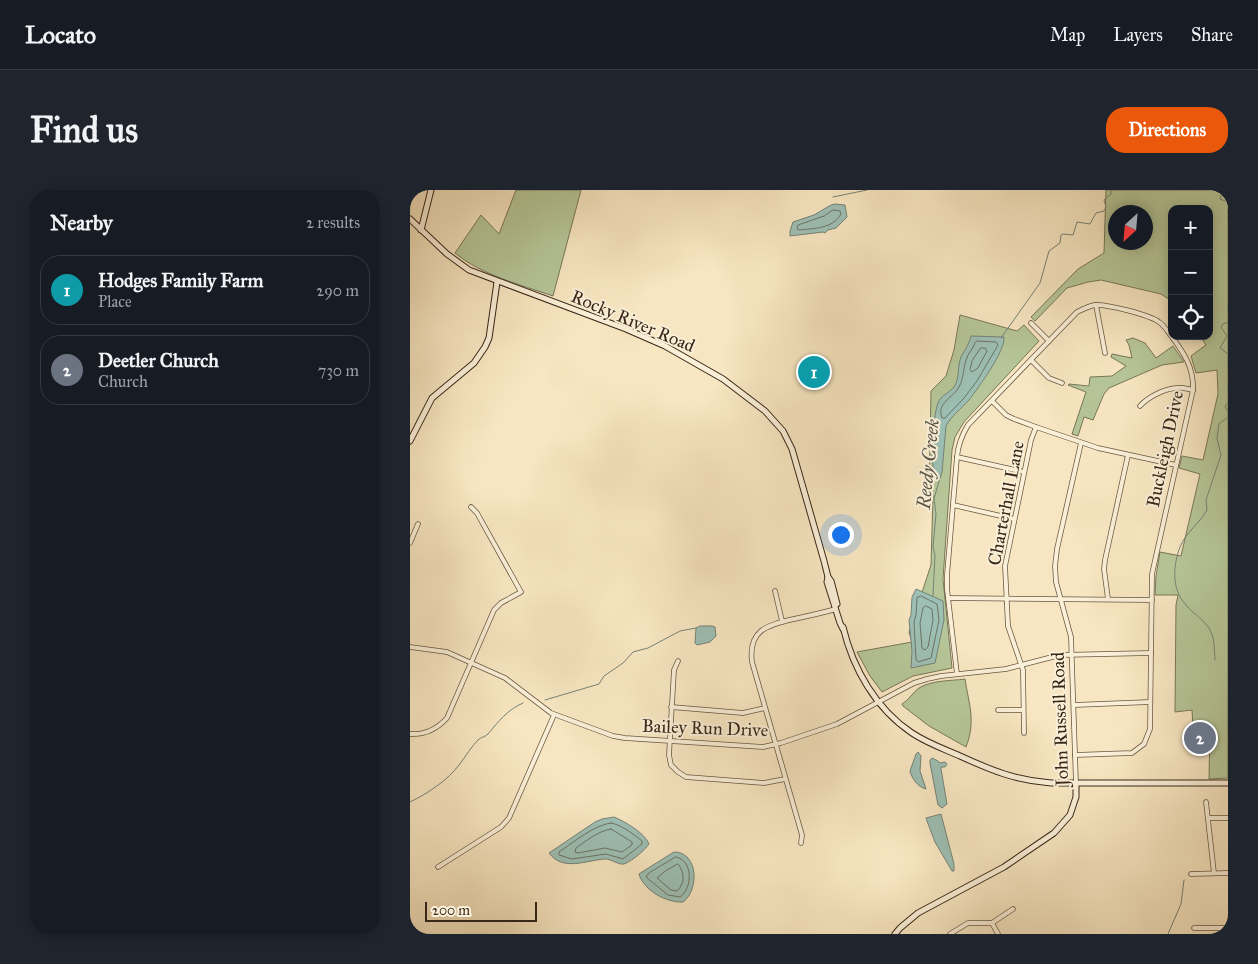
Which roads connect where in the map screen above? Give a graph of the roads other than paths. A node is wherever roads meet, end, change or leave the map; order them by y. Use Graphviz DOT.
graph roads {
  1 [pos="431,190"];
  2 [pos="410,219"];
  3 [pos="421,230"];
  4 [pos="498,282"];
  5 [pos="1096,305"];
  6 [pos="1031,323"];
  7 [pos="1049,341"];
  8 [pos="1105,353"];
  9 [pos="1031,360"];
  10 [pos="1062,383"];
  11 [pos="1192,390"];
  12 [pos="992,401"];
  13 [pos="1140,406"];
  14 [pos="1036,427"];
  15 [pos="410,440"];
  16 [pos="1081,443"];
  17 [pos="1128,455"];
  18 [pos="957,457"];
  19 [pos="1176,465"];
  20 [pos="1024,472"];
  21 [pos="953,505"];
  22 [pos="471,507"];
  23 [pos="1014,518"];
  24 [pos="418,524"];
  25 [pos="410,543"];
  26 [pos="828,577"];
  27 [pos="775,591"];
  28 [pos="948,598"];
  29 [pos="1007,599"];
  30 [pos="1062,599"];
  31 [pos="1108,599"];
  32 [pos="1152,600"];
  33 [pos="836,609"];
  34 [pos="782,621"];
  35 [pos="843,629"];
  36 [pos="410,647"];
  37 [pos="1151,653"];
  38 [pos="1072,654"];
  39 [pos="678,661"];
  40 [pos="472,663"];
  41 [pos="1022,665"];
  42 [pos="957,674"];
  43 [pos="879,702"];
  44 [pos="1150,702"];
  45 [pos="1074,705"];
  46 [pos="671,707"];
  47 [pos="765,708"];
  48 [pos="998,710"];
  49 [pos="1023,710"];
  50 [pos="554,715"];
  51 [pos="1024,733"];
  52 [pos="410,734"];
  53 [pos="669,741"];
  54 [pos="775,744"];
  55 [pos="1075,755"];
  56 [pos="785,779"];
  57 [pos="1228,783"];
  58 [pos="1076,784"];
  59 [pos="1206,802"];
  60 [pos="1208,818"];
  61 [pos="1228,818"];
  62 [pos="801,843"];
  63 [pos="438,867"];
  64 [pos="1214,873"];
  65 [pos="1228,873"];
  66 [pos="1191,874"];
  67 [pos="1013,909"];
  68 [pos="992,923"];
  69 [pos="1194,928"];
  70 [pos="1221,928"];
  71 [pos="1228,928"];
  72 [pos="895,934"];
  73 [pos="950,934"];
  74 [pos="998,934"];
  75 [pos="1221,934"];
  1 -- 3 [label="street"];
  2 -- 3 [label="street, Rocky River Road"];
  3 -- 4 [label="street, Rocky River Road"];
  4 -- 15 [label="street"];
  4 -- 26 [label="street, Rocky River Road"];
  5 -- 7 [label="street"];
  5 -- 8 [label="street"];
  5 -- 11 [label="street, Buckleigh Drive"];
  6 -- 7 [label="street"];
  7 -- 9 [label="street"];
  9 -- 10 [label="street"];
  9 -- 12 [label="street"];
  11 -- 13 [label="street"];
  11 -- 19 [label="street, Buckleigh Drive"];
  12 -- 14 [label="street"];
  12 -- 18 [label="street"];
  14 -- 16 [label="street"];
  14 -- 20 [label="street, Charterhall Lane"];
  16 -- 17 [label="street"];
  16 -- 30 [label="street, John Russell Road"];
  17 -- 19 [label="street"];
  17 -- 31 [label="street"];
  18 -- 20 [label="street"];
  18 -- 21 [label="street"];
  19 -- 32 [label="street, Buckleigh Drive"];
  20 -- 23 [label="street, Charterhall Lane"];
  21 -- 23 [label="street"];
  21 -- 28 [label="street"];
  22 -- 40 [label="street"];
  23 -- 29 [label="street, Charterhall Lane"];
  24 -- 25 [label="street"];
  26 -- 33 [label="street, Rocky River Road"];
  26 -- 35 [label="street, Rocky River Road"];
  27 -- 34 [label="street"];
  28 -- 29 [label="street"];
  28 -- 42 [label="street"];
  29 -- 30 [label="street"];
  29 -- 41 [label="street, Charterhall Lane"];
  30 -- 31 [label="street"];
  30 -- 38 [label="street, John Russell Road"];
  31 -- 32 [label="street"];
  32 -- 37 [label="street, Buckleigh Drive"];
  33 -- 34 [label="street"];
  33 -- 35 [label="street, Rocky River Road"];
  34 -- 47 [label="street"];
  35 -- 43 [label="street, Rocky River Road"];
  36 -- 40 [label="street, Bailey Run Drive"];
  37 -- 38 [label="street, Bailey Run Drive"];
  37 -- 44 [label="street, Buckleigh Drive"];
  38 -- 41 [label="street, Bailey Run Drive"];
  38 -- 45 [label="street, John Russell Road"];
  39 -- 46 [label="street"];
  40 -- 50 [label="street, Bailey Run Drive"];
  40 -- 52 [label="street"];
  41 -- 42 [label="street, Bailey Run Drive"];
  41 -- 49 [label="street, Charterhall Lane"];
  42 -- 43 [label="street, Bailey Run Drive"];
  43 -- 54 [label="street, Bailey Run Drive"];
  43 -- 58 [label="street, Rocky River Road"];
  44 -- 45 [label="street"];
  44 -- 55 [label="street, Buckleigh Drive"];
  45 -- 55 [label="street, John Russell Road"];
  46 -- 47 [label="street"];
  46 -- 53 [label="street"];
  47 -- 54 [label="street"];
  48 -- 49 [label="street"];
  49 -- 51 [label="street, Charterhall Lane"];
  50 -- 53 [label="street, Bailey Run Drive"];
  50 -- 63 [label="street"];
  53 -- 54 [label="street, Bailey Run Drive"];
  53 -- 56 [label="street"];
  54 -- 56 [label="street"];
  55 -- 58 [label="street, John Russell Road"];
  56 -- 62 [label="street"];
  57 -- 58 [label="street, Rocky River Road"];
  58 -- 72 [label="street, John Russell Road"];
  59 -- 60 [label="street"];
  60 -- 61 [label="street"];
  60 -- 64 [label="street"];
  64 -- 65 [label="street"];
  64 -- 66 [label="street"];
  67 -- 68 [label="street"];
  68 -- 73 [label="street"];
  68 -- 74 [label="street"];
  69 -- 70 [label="street"];
  70 -- 71 [label="street"];
  70 -- 75 [label="street"];
}
